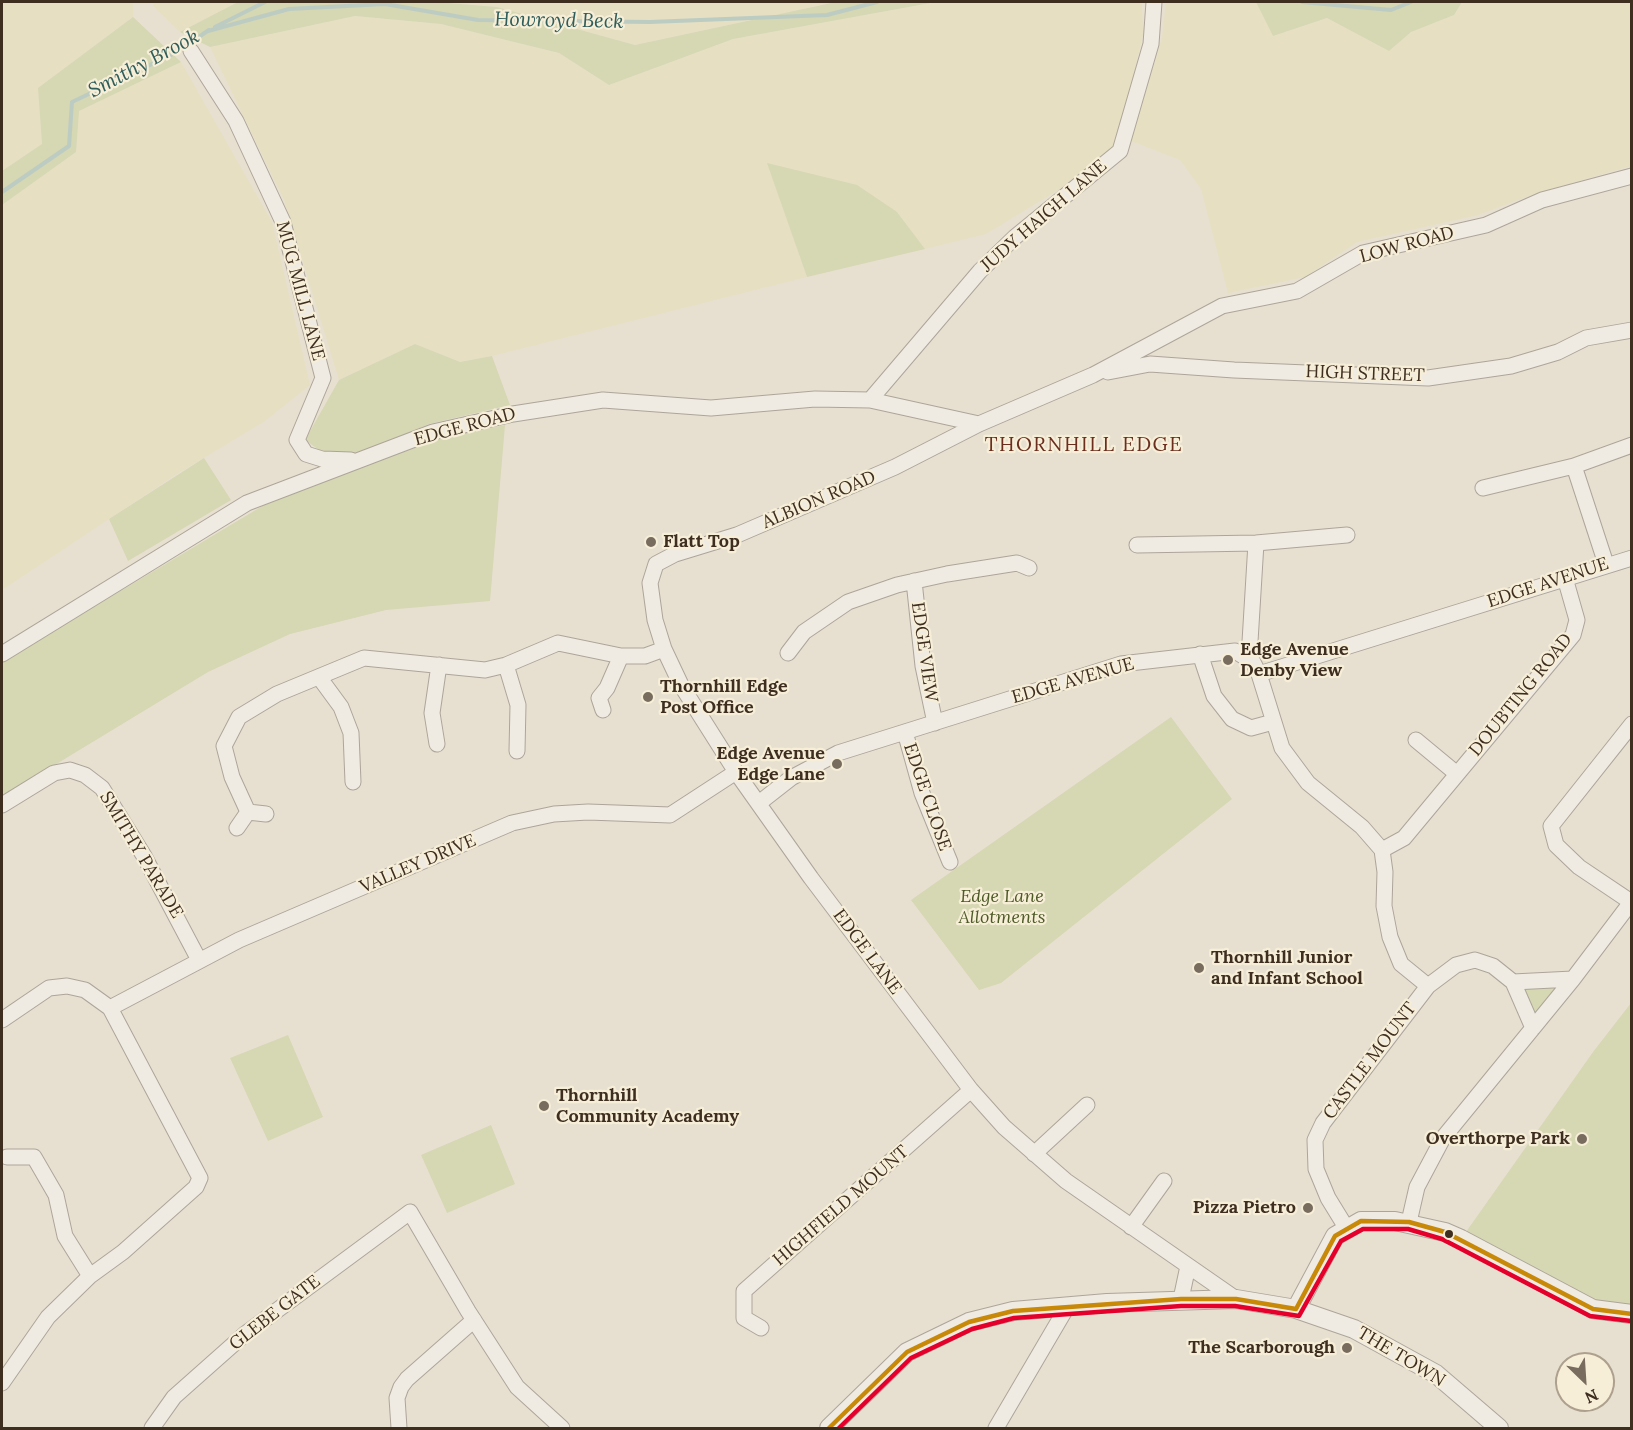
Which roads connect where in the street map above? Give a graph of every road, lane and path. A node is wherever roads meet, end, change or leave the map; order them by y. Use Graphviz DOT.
graph roads {
  1 [pos="1154,2"];
  2 [pos="191,51"];
  3 [pos="1632,176"];
  4 [pos="1632,330"];
  5 [pos="1093,375"];
  6 [pos="870,400"];
  7 [pos="979,424"];
  8 [pos="1632,445"];
  9 [pos="360,460"];
  10 [pos="1574,466"];
  11 [pos="1483,488"];
  12 [pos="1347,535"];
  13 [pos="1256,543"];
  14 [pos="1137,545"];
  15 [pos="1632,558"];
  16 [pos="656,564"];
  17 [pos="1606,564"];
  18 [pos="1029,568"];
  19 [pos="1565,578"];
  20 [pos="914,581"];
  21 [pos="664,649"];
  22 [pos="788,653"];
  23 [pos="2,654"];
  24 [pos="1200,654"];
  25 [pos="621,656"];
  26 [pos="1249,658"];
  27 [pos="439,665"];
  28 [pos="506,665"];
  29 [pos="1258,674"];
  30 [pos="319,677"];
  31 [pos="603,710"];
  32 [pos="1273,722"];
  33 [pos="935,723"];
  34 [pos="1632,724"];
  35 [pos="905,732"];
  36 [pos="1416,740"];
  37 [pos="437,744"];
  38 [pos="518,751"];
  39 [pos="736,772"];
  40 [pos="1457,774"];
  41 [pos="353,782"];
  42 [pos="759,803"];
  43 [pos="2,805"];
  44 [pos="248,812"];
  45 [pos="266,814"];
  46 [pos="237,828"];
  47 [pos="1382,850"];
  48 [pos="950,862"];
  49 [pos="1631,902"];
  50 [pos="199,960"];
  51 [pos="1573,979"];
  52 [pos="1513,982"];
  53 [pos="1428,986"];
  54 [pos="110,1008"];
  55 [pos="2,1020"];
  56 [pos="1533,1028"];
  57 [pos="971,1090"];
  58 [pos="1087,1106"];
  59 [pos="1034,1154"];
  60 [pos="7,1157"];
  61 [pos="1164,1181"];
  62 [pos="1409,1222"];
  63 [pos="1131,1227"];
  64 [pos="1347,1229"];
  65 [pos="1188,1266"];
  66 [pos="90,1276"];
  67 [pos="1181,1299"];
  68 [pos="1236,1299"];
  69 [pos="1067,1307"];
  70 [pos="1296,1309"];
  71 [pos="1632,1314"];
  72 [pos="474,1320"];
  73 [pos="761,1328"];
  74 [pos="2,1383"];
  75 [pos="152,1428"];
  76 [pos="399,1428"];
  77 [pos="562,1428"];
  78 [pos="829,1428"];
  79 [pos="996,1428"];
  80 [pos="1499,1428"];
  1 -- 6 [label="street, JUDY HAIGH LANE"];
  2 -- 9 [label="street, MUG MILL LANE"];
  3 -- 5 [label="street, LOW ROAD"];
  4 -- 5 [label="street, HIGH STREET"];
  5 -- 7 [label="street, ALBION ROAD"];
  6 -- 7 [label="street, EDGE ROAD"];
  6 -- 9 [label="street, EDGE ROAD"];
  7 -- 16 [label="street, ALBION ROAD"];
  8 -- 10 [label="street"];
  9 -- 23 [label="street, EDGE ROAD"];
  10 -- 11 [label="street"];
  10 -- 17 [label="street"];
  12 -- 13 [label="street"];
  13 -- 14 [label="street"];
  13 -- 26 [label="street"];
  15 -- 17 [label="street, EDGE AVENUE"];
  16 -- 21 [label="street, EDGE LANE"];
  17 -- 19 [label="street, EDGE AVENUE"];
  18 -- 20 [label="street, EDGE VIEW"];
  19 -- 29 [label="street, EDGE AVENUE"];
  19 -- 40 [label="street, DOUBTING ROAD"];
  20 -- 22 [label="street, EDGE VIEW"];
  20 -- 33 [label="street, EDGE VIEW"];
  21 -- 25 [label="street"];
  21 -- 39 [label="street, EDGE LANE"];
  24 -- 26 [label="street, EDGE AVENUE"];
  24 -- 32 [label="street"];
  24 -- 33 [label="street, EDGE AVENUE"];
  25 -- 28 [label="street"];
  25 -- 31 [label="street"];
  26 -- 29 [label="street"];
  27 -- 28 [label="street"];
  27 -- 30 [label="street"];
  27 -- 37 [label="street"];
  28 -- 38 [label="street"];
  29 -- 32 [label="street"];
  30 -- 41 [label="street"];
  30 -- 44 [label="street"];
  32 -- 47 [label="street"];
  33 -- 35 [label="street, EDGE AVENUE"];
  34 -- 49 [label="street"];
  35 -- 42 [label="street, EDGE AVENUE"];
  35 -- 48 [label="street, EDGE CLOSE"];
  36 -- 40 [label="street, DOUBTING ROAD"];
  39 -- 42 [label="street, EDGE LANE"];
  39 -- 50 [label="street, VALLEY DRIVE"];
  40 -- 47 [label="street, DOUBTING ROAD"];
  42 -- 57 [label="street, EDGE LANE"];
  43 -- 50 [label="street, SMITHY PARADE"];
  44 -- 45 [label="street"];
  44 -- 46 [label="street"];
  47 -- 53 [label="street"];
  49 -- 51 [label="street"];
  50 -- 54 [label="street, VALLEY DRIVE"];
  51 -- 52 [label="street"];
  51 -- 56 [label="street"];
  52 -- 53 [label="street, CASTLE MOUNT"];
  52 -- 56 [label="street"];
  53 -- 64 [label="street, CASTLE MOUNT"];
  54 -- 55 [label="street"];
  54 -- 66 [label="street"];
  56 -- 62 [label="street"];
  57 -- 59 [label="street, EDGE LANE"];
  57 -- 73 [label="street, HIGHFIELD MOUNT"];
  58 -- 59 [label="street"];
  59 -- 63 [label="street, EDGE LANE"];
  60 -- 66 [label="street"];
  61 -- 63 [label="street"];
  62 -- 64 [label="street"];
  62 -- 71 [label="street"];
  63 -- 65 [label="street, EDGE LANE"];
  64 -- 70 [label="street"];
  65 -- 67 [label="street"];
  65 -- 68 [label="street, EDGE LANE"];
  66 -- 74 [label="street"];
  67 -- 68 [label="street, THE TOWN"];
  67 -- 69 [label="street, THE TOWN"];
  68 -- 70 [label="street, THE TOWN"];
  69 -- 78 [label="street, THE TOWN"];
  69 -- 79 [label="street"];
  70 -- 80 [label="street, THE TOWN"];
  72 -- 75 [label="street, GLEBE GATE"];
  72 -- 76 [label="street"];
  72 -- 77 [label="street"];
}
